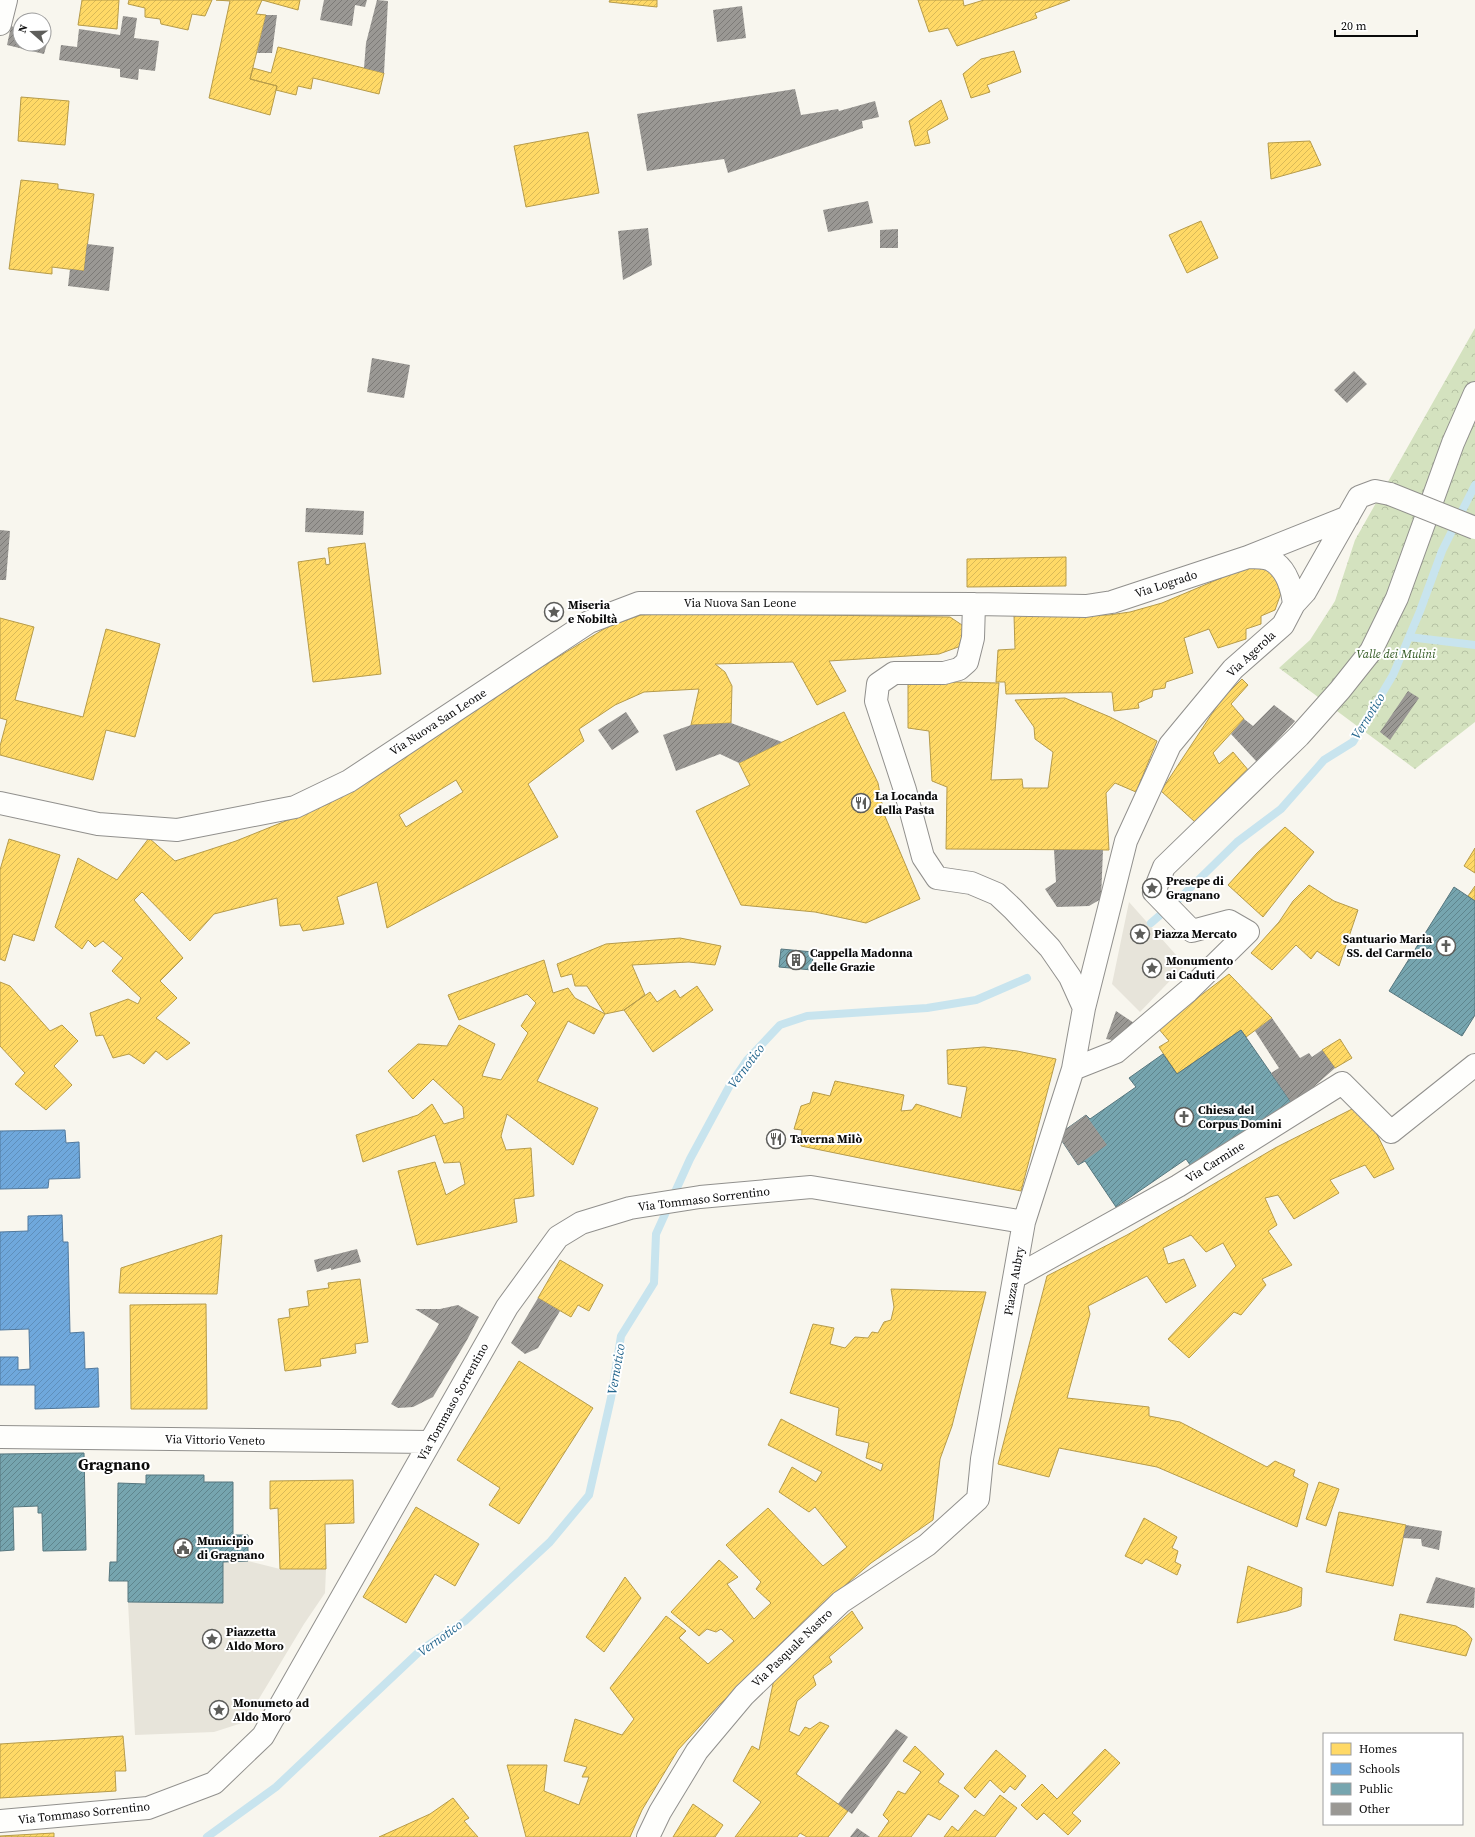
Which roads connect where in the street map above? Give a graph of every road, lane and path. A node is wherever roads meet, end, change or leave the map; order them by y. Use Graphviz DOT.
graph roads {
  1 [pos="6,0"];
  2 [pos="0,24"];
  3 [pos="1475,394"];
  4 [pos="1348,517"];
  5 [pos="1475,528"];
  6 [pos="1248,557"];
  7 [pos="974,604"];
  8 [pos="1294,604"];
  9 [pos="0,803"];
  10 [pos="1084,1008"];
  11 [pos="1475,1065"];
  12 [pos="1073,1070"];
  13 [pos="1024,1222"];
  14 [pos="1015,1276"];
  15 [pos="0,1437"];
  16 [pos="430,1442"];
  17 [pos="978,1499"];
  18 [pos="0,1821"];
  19 [pos="648,1837"];
  1 -- 2 [label="street"];
  3 -- 12 [label="street"];
  4 -- 5 [label="street, Via Agerola, bridge"];
  4 -- 6 [label="street, Via Logrado"];
  4 -- 8 [label="street, Via Agerola"];
  6 -- 7 [label="street, Via Logrado"];
  6 -- 8 [label="street"];
  7 -- 9 [label="street, Via Nuova San Leone"];
  7 -- 10 [label="street"];
  8 -- 10 [label="street, Via Agerola"];
  10 -- 12 [label="street"];
  11 -- 14 [label="street, Via Carmine"];
  12 -- 13 [label="street, Piazza Aubry"];
  13 -- 14 [label="street, Piazza Aubry"];
  13 -- 16 [label="street, Via Tommaso Sorrentino"];
  14 -- 17 [label="street, Piazza Aubry"];
  15 -- 16 [label="street, Via Vittorio Veneto"];
  16 -- 18 [label="street, Via Tommaso Sorrentino"];
  17 -- 19 [label="street, Via Pasquale Nastro"];
}
